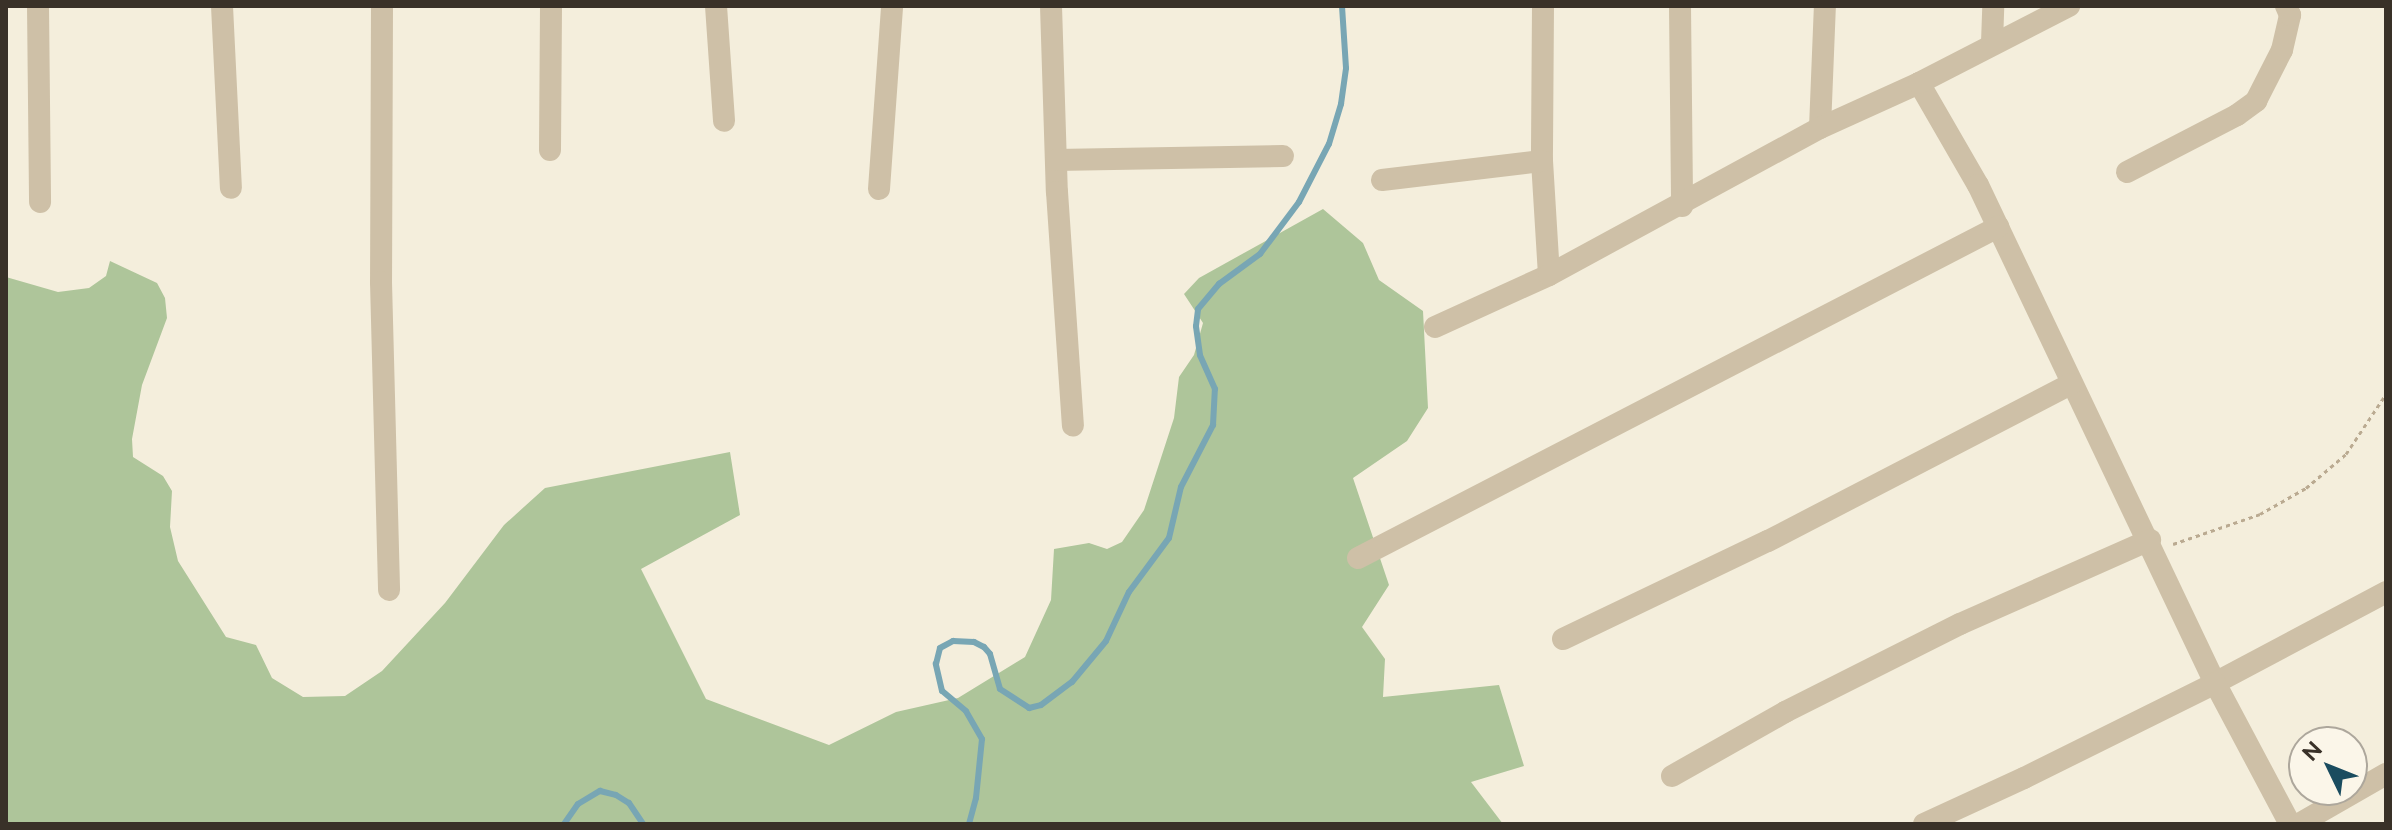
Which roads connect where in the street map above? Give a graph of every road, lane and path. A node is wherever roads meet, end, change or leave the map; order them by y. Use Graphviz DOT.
graph roads {
  1 [pos="38,6"];
  2 [pos="222,6"];
  3 [pos="382,6"];
  4 [pos="551,6"];
  5 [pos="716,6"];
  6 [pos="892,6"];
  7 [pos="1051,6"];
  8 [pos="1543,6"];
  9 [pos="1680,6"];
  10 [pos="1825,6"];
  11 [pos="1993,6"];
  12 [pos="2069,6"];
  13 [pos="2286,6"];
  14 [pos="1992,43"];
  15 [pos="1919,83"];
  16 [pos="724,121"];
  17 [pos="1820,128"];
  18 [pos="550,150"];
  19 [pos="1283,156"];
  20 [pos="1056,160"];
  21 [pos="1542,161"];
  22 [pos="2127,172"];
  23 [pos="1382,180"];
  24 [pos="231,188"];
  25 [pos="879,189"];
  26 [pos="40,202"];
  27 [pos="1682,206"];
  28 [pos="1998,227"];
  29 [pos="1549,275"];
  30 [pos="1435,327"];
  31 [pos="2071,384"];
  32 [pos="2386,394"];
  33 [pos="1073,425"];
  34 [pos="2150,540"];
  35 [pos="1358,558"];
  36 [pos="389,590"];
  37 [pos="2386,592"];
  38 [pos="1563,639"];
  39 [pos="2215,683"];
  40 [pos="2386,774"];
  41 [pos="1672,776"];
  42 [pos="1924,824"];
  43 [pos="2290,824"];
  44 [pos="2299,824"];
  1 -- 26 [label="street"];
  2 -- 24 [label="street"];
  3 -- 36 [label="street"];
  4 -- 18 [label="street"];
  5 -- 16 [label="street"];
  6 -- 25 [label="street"];
  7 -- 20 [label="street"];
  8 -- 21 [label="street"];
  9 -- 27 [label="street"];
  10 -- 17 [label="street"];
  11 -- 14 [label="street"];
  12 -- 14 [label="street"];
  13 -- 22 [label="street"];
  14 -- 15 [label="street"];
  15 -- 17 [label="street"];
  15 -- 28 [label="street"];
  17 -- 27 [label="street"];
  19 -- 20 [label="street"];
  20 -- 33 [label="street"];
  21 -- 23 [label="street"];
  21 -- 29 [label="street"];
  27 -- 29 [label="street"];
  28 -- 31 [label="street"];
  28 -- 35 [label="street"];
  29 -- 30 [label="street"];
  31 -- 34 [label="street"];
  31 -- 38 [label="street"];
  32 -- 34 [label="path"];
  34 -- 39 [label="street"];
  34 -- 41 [label="street"];
  37 -- 39 [label="street"];
  39 -- 42 [label="street"];
  39 -- 43 [label="street"];
  40 -- 44 [label="street"];
}
